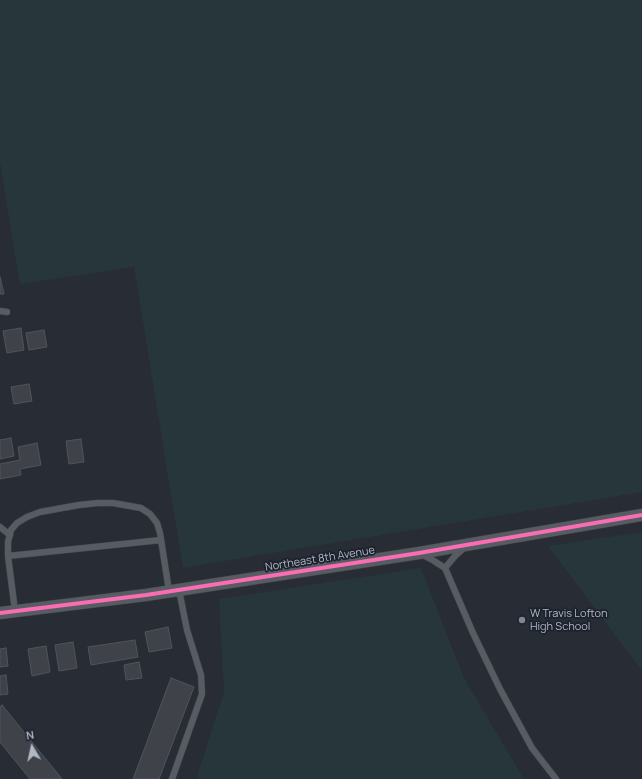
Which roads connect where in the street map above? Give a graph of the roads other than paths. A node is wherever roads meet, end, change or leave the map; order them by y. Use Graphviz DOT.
graph roads {
  1 [pos="0,311"];
  2 [pos="7,312"];
  3 [pos="642,515"];
  4 [pos="0,527"];
  5 [pos="10,535"];
  6 [pos="161,540"];
  7 [pos="467,545"];
  8 [pos="419,553"];
  9 [pos="8,556"];
  10 [pos="445,568"];
  11 [pos="174,591"];
  12 [pos="15,611"];
  13 [pos="0,613"];
  14 [pos="172,779"];
  15 [pos="556,779"];
  1 -- 2 [label="lane"];
  3 -- 7 [label="street, Northeast 8th Avenue"];
  4 -- 5 [label="lane"];
  5 -- 6 [label="lane"];
  5 -- 9 [label="lane"];
  6 -- 9 [label="lane"];
  6 -- 11 [label="lane"];
  7 -- 8 [label="street, Northeast 8th Avenue"];
  7 -- 10 [label="lane"];
  8 -- 10 [label="lane"];
  8 -- 11 [label="street, Northeast 8th Avenue"];
  9 -- 12 [label="lane"];
  10 -- 15 [label="lane"];
  11 -- 12 [label="street, Northeast 8th Avenue"];
  11 -- 14 [label="lane"];
  12 -- 13 [label="street, Northeast 8th Avenue"];
}
